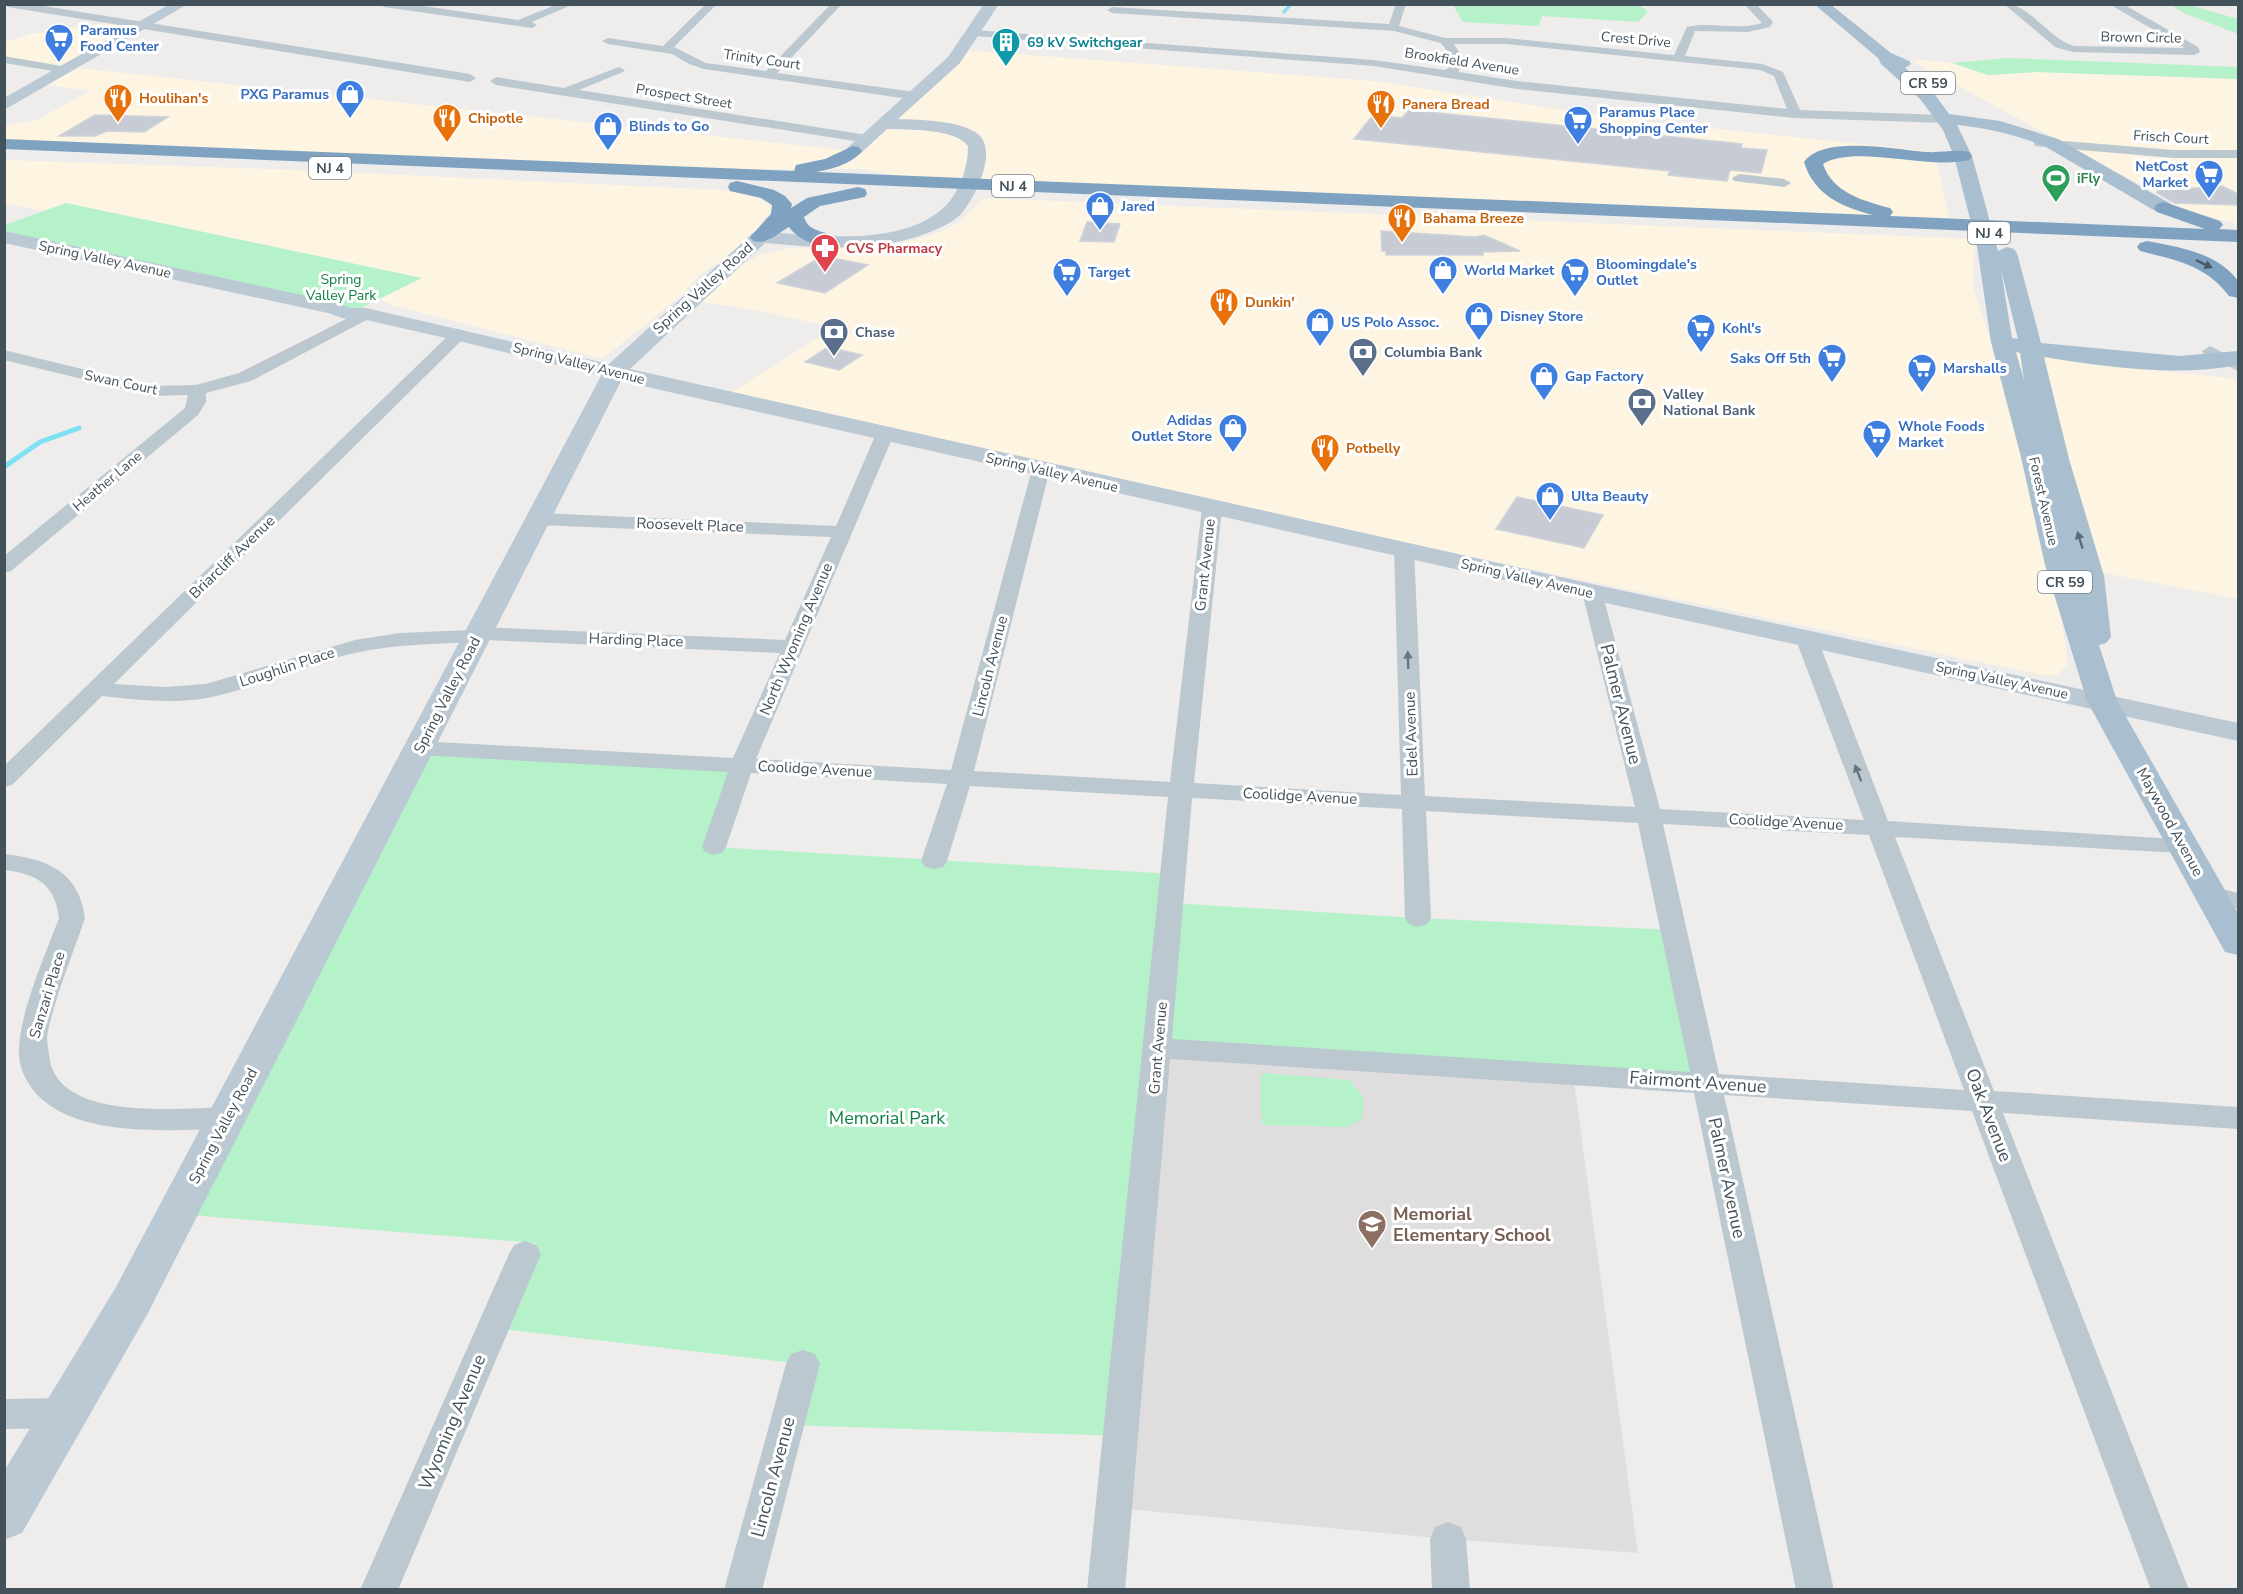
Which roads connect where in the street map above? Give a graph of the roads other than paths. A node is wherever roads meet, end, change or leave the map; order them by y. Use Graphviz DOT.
graph roads {
  1 [pos="8,4"];
  2 [pos="181,4"];
  3 [pos="384,4"];
  4 [pos="569,4"];
  5 [pos="712,4"];
  6 [pos="837,4"];
  7 [pos="992,4"];
  8 [pos="1401,4"];
  9 [pos="1749,4"];
  10 [pos="1821,4"];
  11 [pos="2009,4"];
  12 [pos="2114,4"];
  13 [pos="1111,11"];
  14 [pos="519,23"];
  15 [pos="532,25"];
  16 [pos="146,26"];
  17 [pos="1395,28"];
  18 [pos="974,33"];
  19 [pos="608,41"];
  20 [pos="1445,41"];
  21 [pos="666,49"];
  22 [pos="1885,56"];
  23 [pos="1678,58"];
  24 [pos="4,59"];
  25 [pos="66,70"];
  26 [pos="619,70"];
  27 [pos="1448,74"];
  28 [pos="769,75"];
  29 [pos="470,78"];
  30 [pos="496,81"];
  31 [pos="564,92"];
  32 [pos="915,96"];
  33 [pos="1625,96"];
  34 [pos="1944,97"];
  35 [pos="10,102"];
  36 [pos="1618,113"];
  37 [pos="1795,114"];
  38 [pos="1954,120"];
  39 [pos="884,124"];
  40 [pos="956,132"];
  41 [pos="1985,141"];
  42 [pos="2044,142"];
  43 [pos="4,144"];
  44 [pos="860,145"];
  45 [pos="2102,148"];
  46 [pos="4,149"];
  47 [pos="221,154"];
  48 [pos="2238,154"];
  49 [pos="4,156"];
  50 [pos="2080,158"];
  51 [pos="1965,163"];
  52 [pos="711,174"];
  53 [pos="1739,178"];
  54 [pos="655,181"];
  55 [pos="1784,183"];
  56 [pos="902,185"];
  57 [pos="1823,185"];
  58 [pos="2158,208"];
  59 [pos="794,215"];
  60 [pos="1750,216"];
  61 [pos="1990,221"];
  62 [pos="1953,224"];
  63 [pos="2238,230"];
  64 [pos="2100,234"];
  65 [pos="2238,236"];
  66 [pos="4,237"];
  67 [pos="760,237"];
  68 [pos="830,243"];
  69 [pos="2238,243"];
  70 [pos="1996,246"];
  71 [pos="728,264"];
  72 [pos="2237,294"];
  73 [pos="366,314"];
  74 [pos="2025,319"];
  75 [pos="459,334"];
  76 [pos="2002,342"];
  77 [pos="2031,346"];
  78 [pos="2098,352"];
  79 [pos="4,355"];
  80 [pos="2232,358"];
  81 [pos="614,372"];
  82 [pos="2035,377"];
  83 [pos="197,390"];
  84 [pos="885,434"];
  85 [pos="1041,469"];
  86 [pos="1212,508"];
  87 [pos="538,519"];
  88 [pos="843,531"];
  89 [pos="1404,550"];
  90 [pos="4,567"];
  91 [pos="1592,592"];
  92 [pos="478,635"];
  93 [pos="1807,640"];
  94 [pos="793,647"];
  95 [pos="97,689"];
  96 [pos="2103,701"];
  97 [pos="2238,732"];
  98 [pos="419,748"];
  99 [pos="742,765"];
  100 [pos="961,777"];
  101 [pos="4,780"];
  102 [pos="1181,789"];
  103 [pos="1414,802"];
  104 [pos="1649,815"];
  105 [pos="1879,828"];
  106 [pos="2181,845"];
  107 [pos="714,847"];
  108 [pos="934,861"];
  109 [pos="4,862"];
  110 [pos="2224,898"];
  111 [pos="1418,918"];
  112 [pos="2238,943"];
  113 [pos="1158,1047"];
  114 [pos="1707,1083"];
  115 [pos="1983,1100"];
  116 [pos="228,1118"];
  117 [pos="2238,1118"];
  118 [pos="525,1254"];
  119 [pos="803,1364"];
  120 [pos="66,1413"];
  121 [pos="4,1414"];
  122 [pos="4,1517"];
  123 [pos="1448,1539"];
  124 [pos="379,1590"];
  125 [pos="743,1590"];
  126 [pos="1106,1590"];
  127 [pos="1451,1590"];
  128 [pos="1815,1590"];
  129 [pos="2170,1590"];
  1 -- 16 [label="street"];
  2 -- 16 [label="street"];
  3 -- 14 [label="street"];
  4 -- 14 [label="street"];
  5 -- 21 [label="street"];
  6 -- 28 [label="street"];
  7 -- 18 [label="street"];
  8 -- 17 [label="street"];
  9 -- 23 [label="street"];
  10 -- 22 [label="main road, Forest Avenue / CR 59"];
  11 -- 12 [label="street, Brown Circle"];
  13 -- 17 [label="street, Crest Drive"];
  14 -- 15 [label="street"];
  16 -- 25 [label="street"];
  16 -- 29 [label="street"];
  17 -- 20 [label="street, Crest Drive"];
  18 -- 27 [label="street, Brookfield Avenue"];
  18 -- 32 [label="street"];
  19 -- 21 [label="street, Trinity Court"];
  20 -- 23 [label="street, Crest Drive"];
  20 -- 27 [label="street"];
  21 -- 28 [label="street, Trinity Court"];
  22 -- 34 [label="main road, Forest Avenue / CR 59"];
  22 -- 38 [label="main road, Forest Avenue / CR 59"];
  23 -- 37 [label="street, Crest Drive"];
  24 -- 25 [label="street"];
  25 -- 35 [label="street"];
  26 -- 31 [label="street"];
  27 -- 33 [label="street, Brookfield Avenue"];
  28 -- 32 [label="street, Trinity Court"];
  30 -- 31 [label="street, Prospect Street"];
  31 -- 44 [label="street, Prospect Street"];
  32 -- 39 [label="street"];
  32 -- 40 [label="street"];
  33 -- 36 [label="street"];
  33 -- 37 [label="street, Brookfield Avenue"];
  34 -- 38 [label="main road, Forest Avenue / CR 59"];
  34 -- 42 [label="main road"];
  37 -- 38 [label="street, Brookfield Avenue"];
  38 -- 42 [label="main road"];
  38 -- 51 [label="main road, Forest Avenue / CR 59"];
  38 -- 61 [label="main road, Forest Avenue / CR 59"];
  39 -- 40 [label="street"];
  39 -- 44 [label="street"];
  40 -- 44 [label="street"];
  40 -- 68 [label="street, Spring Valley Road"];
  41 -- 42 [label="main road"];
  42 -- 45 [label="street, Frisch Court"];
  42 -- 50 [label="main road"];
  42 -- 58 [label="main road"];
  43 -- 47 [label="highway"];
  44 -- 52 [label="highway"];
  44 -- 56 [label="highway"];
  45 -- 48 [label="street, Frisch Court"];
  45 -- 50 [label="street, Frisch Court"];
  46 -- 47 [label="highway, NJ 4"];
  47 -- 52 [label="highway, NJ 4"];
  49 -- 54 [label="highway, NJ 4"];
  50 -- 58 [label="main road"];
  51 -- 57 [label="highway"];
  51 -- 61 [label="main road, Forest Avenue / CR 59"];
  52 -- 56 [label="highway, NJ 4"];
  53 -- 55 [label="street"];
  54 -- 56 [label="highway, NJ 4"];
  54 -- 67 [label="highway"];
  56 -- 59 [label="highway"];
  56 -- 60 [label="highway, NJ 4"];
  56 -- 64 [label="highway, NJ 4"];
  57 -- 60 [label="highway"];
  57 -- 62 [label="highway"];
  58 -- 63 [label="highway"];
  58 -- 64 [label="highway"];
  59 -- 67 [label="highway"];
  59 -- 68 [label="highway"];
  60 -- 62 [label="highway, NJ 4"];
  61 -- 70 [label="main road, Forest Avenue / CR 59"];
  62 -- 64 [label="highway, NJ 4"];
  64 -- 65 [label="highway, NJ 4"];
  64 -- 69 [label="highway, NJ 4"];
  64 -- 72 [label="highway, one-way"];
  66 -- 73 [label="street, Spring Valley Avenue"];
  67 -- 68 [label="street, Spring Valley Road"];
  67 -- 71 [label="street, Spring Valley Road"];
  68 -- 71 [label="street"];
  70 -- 74 [label="main road, Forest Avenue / CR 59"];
  70 -- 76 [label="main road, Forest Avenue / CR 59"];
  71 -- 81 [label="street, Spring Valley Road"];
  73 -- 75 [label="street, Spring Valley Avenue"];
  73 -- 83 [label="street, Swan Court"];
  74 -- 77 [label="main road, Forest Avenue / CR 59"];
  74 -- 78 [label="main road"];
  75 -- 81 [label="street, Spring Valley Avenue"];
  75 -- 95 [label="street, Briarcliff Avenue"];
  76 -- 77 [label="main road"];
  76 -- 96 [label="main road, Forest Avenue / CR 59"];
  77 -- 78 [label="main road"];
  77 -- 82 [label="main road, Forest Avenue / CR 59"];
  78 -- 80 [label="main road"];
  78 -- 80 [label="main road"];
  78 -- 82 [label="main road"];
  79 -- 83 [label="street, Swan Court"];
  81 -- 84 [label="street, Spring Valley Avenue"];
  81 -- 87 [label="street, Spring Valley Road"];
  96 -- 82 [label="main road, Forest Avenue / CR 59, one-way"];
  83 -- 90 [label="street, Heather Lane"];
  84 -- 85 [label="street, Spring Valley Avenue"];
  84 -- 88 [label="street, North Wyoming Avenue"];
  85 -- 86 [label="street, Spring Valley Avenue"];
  85 -- 100 [label="street, Lincoln Avenue"];
  86 -- 89 [label="street, Spring Valley Avenue"];
  86 -- 102 [label="street, Grant Avenue"];
  87 -- 88 [label="street, Roosevelt Place"];
  87 -- 92 [label="street, Spring Valley Road"];
  88 -- 94 [label="street, North Wyoming Avenue"];
  89 -- 91 [label="street, Spring Valley Avenue"];
  103 -- 89 [label="street, Edel Avenue, one-way"];
  91 -- 93 [label="street, Spring Valley Avenue"];
  91 -- 104 [label="street, Palmer Avenue"];
  92 -- 94 [label="street, Harding Place"];
  92 -- 95 [label="street, Loughlin Place"];
  92 -- 98 [label="street, Spring Valley Road"];
  93 -- 96 [label="street, Spring Valley Avenue"];
  105 -- 93 [label="street, Oak Avenue, one-way"];
  94 -- 99 [label="street, North Wyoming Avenue"];
  95 -- 101 [label="street, Briarcliff Avenue"];
  96 -- 97 [label="street, Spring Valley Avenue"];
  96 -- 106 [label="main road, Maywood Avenue / CR 59"];
  98 -- 99 [label="street, Coolidge Avenue"];
  98 -- 116 [label="street, Spring Valley Road"];
  99 -- 100 [label="street, Coolidge Avenue"];
  99 -- 107 [label="street, North Wyoming Avenue"];
  100 -- 102 [label="street, Coolidge Avenue"];
  100 -- 108 [label="street, Lincoln Avenue"];
  102 -- 103 [label="street, Coolidge Avenue"];
  102 -- 113 [label="street, Grant Avenue"];
  103 -- 104 [label="street, Coolidge Avenue"];
  103 -- 111 [label="street, Edel Avenue"];
  104 -- 105 [label="street, Coolidge Avenue"];
  104 -- 114 [label="street, Palmer Avenue"];
  105 -- 106 [label="street, Coolidge Avenue"];
  105 -- 115 [label="street, Oak Avenue"];
  106 -- 110 [label="main road, Maywood Avenue / CR 59"];
  109 -- 116 [label="street, Sanzari Place"];
  110 -- 112 [label="main road, Maywood Avenue / CR 59"];
  113 -- 114 [label="street, Fairmont Avenue"];
  113 -- 126 [label="street, Grant Avenue"];
  114 -- 115 [label="street, Fairmont Avenue"];
  114 -- 128 [label="street, Palmer Avenue"];
  115 -- 117 [label="street, Fairmont Avenue"];
  115 -- 129 [label="street, Oak Avenue"];
  116 -- 120 [label="street, Spring Valley Road"];
  118 -- 124 [label="street, Wyoming Avenue"];
  119 -- 125 [label="street, Lincoln Avenue"];
  120 -- 121 [label="street"];
  120 -- 122 [label="street, Spring Valley Road"];
  123 -- 127 [label="street"];
}
